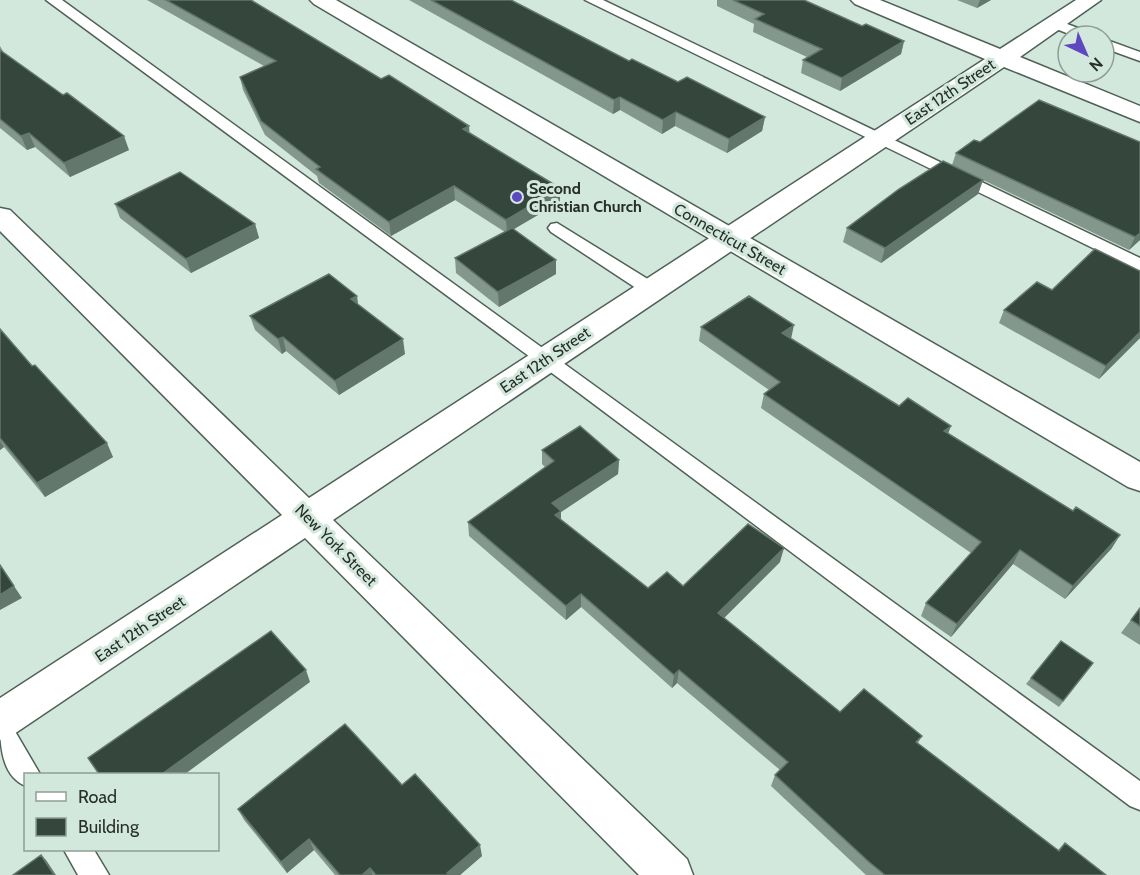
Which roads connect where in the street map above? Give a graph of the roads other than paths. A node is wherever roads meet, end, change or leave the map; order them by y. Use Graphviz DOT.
graph roads {
  1 [pos="53,0"];
  2 [pos="321,0"];
  3 [pos="592,0"];
  4 [pos="862,0"];
  5 [pos="1090,0"];
  6 [pos="1054,23"];
  7 [pos="1116,46"];
  8 [pos="1136,51"];
  9 [pos="1001,58"];
  10 [pos="1140,115"];
  11 [pos="879,139"];
  12 [pos="0,216"];
  13 [pos="556,228"];
  14 [pos="729,238"];
  15 [pos="1140,265"];
  16 [pos="652,290"];
  17 [pos="546,360"];
  18 [pos="1140,478"];
  19 [pos="308,518"];
  20 [pos="0,721"];
  21 [pos="0,729"];
  22 [pos="26,773"];
  23 [pos="1140,797"];
  24 [pos="79,851"];
  25 [pos="95,875"];
  26 [pos="670,875"];
  1 -- 17 [label="lane"];
  2 -- 14 [label="street, Connecticut Street"];
  3 -- 11 [label="lane"];
  4 -- 9 [label="street"];
  5 -- 6 [label="street, East 12th Street"];
  6 -- 9 [label="street, East 12th Street"];
  7 -- 8 [label="lane"];
  9 -- 10 [label="street"];
  9 -- 11 [label="street, East 12th Street"];
  11 -- 14 [label="street, East 12th Street"];
  11 -- 15 [label="lane"];
  12 -- 19 [label="street, New York Street"];
  13 -- 16 [label="lane"];
  14 -- 16 [label="street, East 12th Street"];
  14 -- 18 [label="street, Connecticut Street"];
  16 -- 17 [label="street, East 12th Street"];
  17 -- 19 [label="street, East 12th Street"];
  17 -- 23 [label="lane"];
  19 -- 20 [label="street, East 12th Street"];
  19 -- 26 [label="street, New York Street"];
  21 -- 22 [label="lane"];
  24 -- 25 [label="lane"];
}
